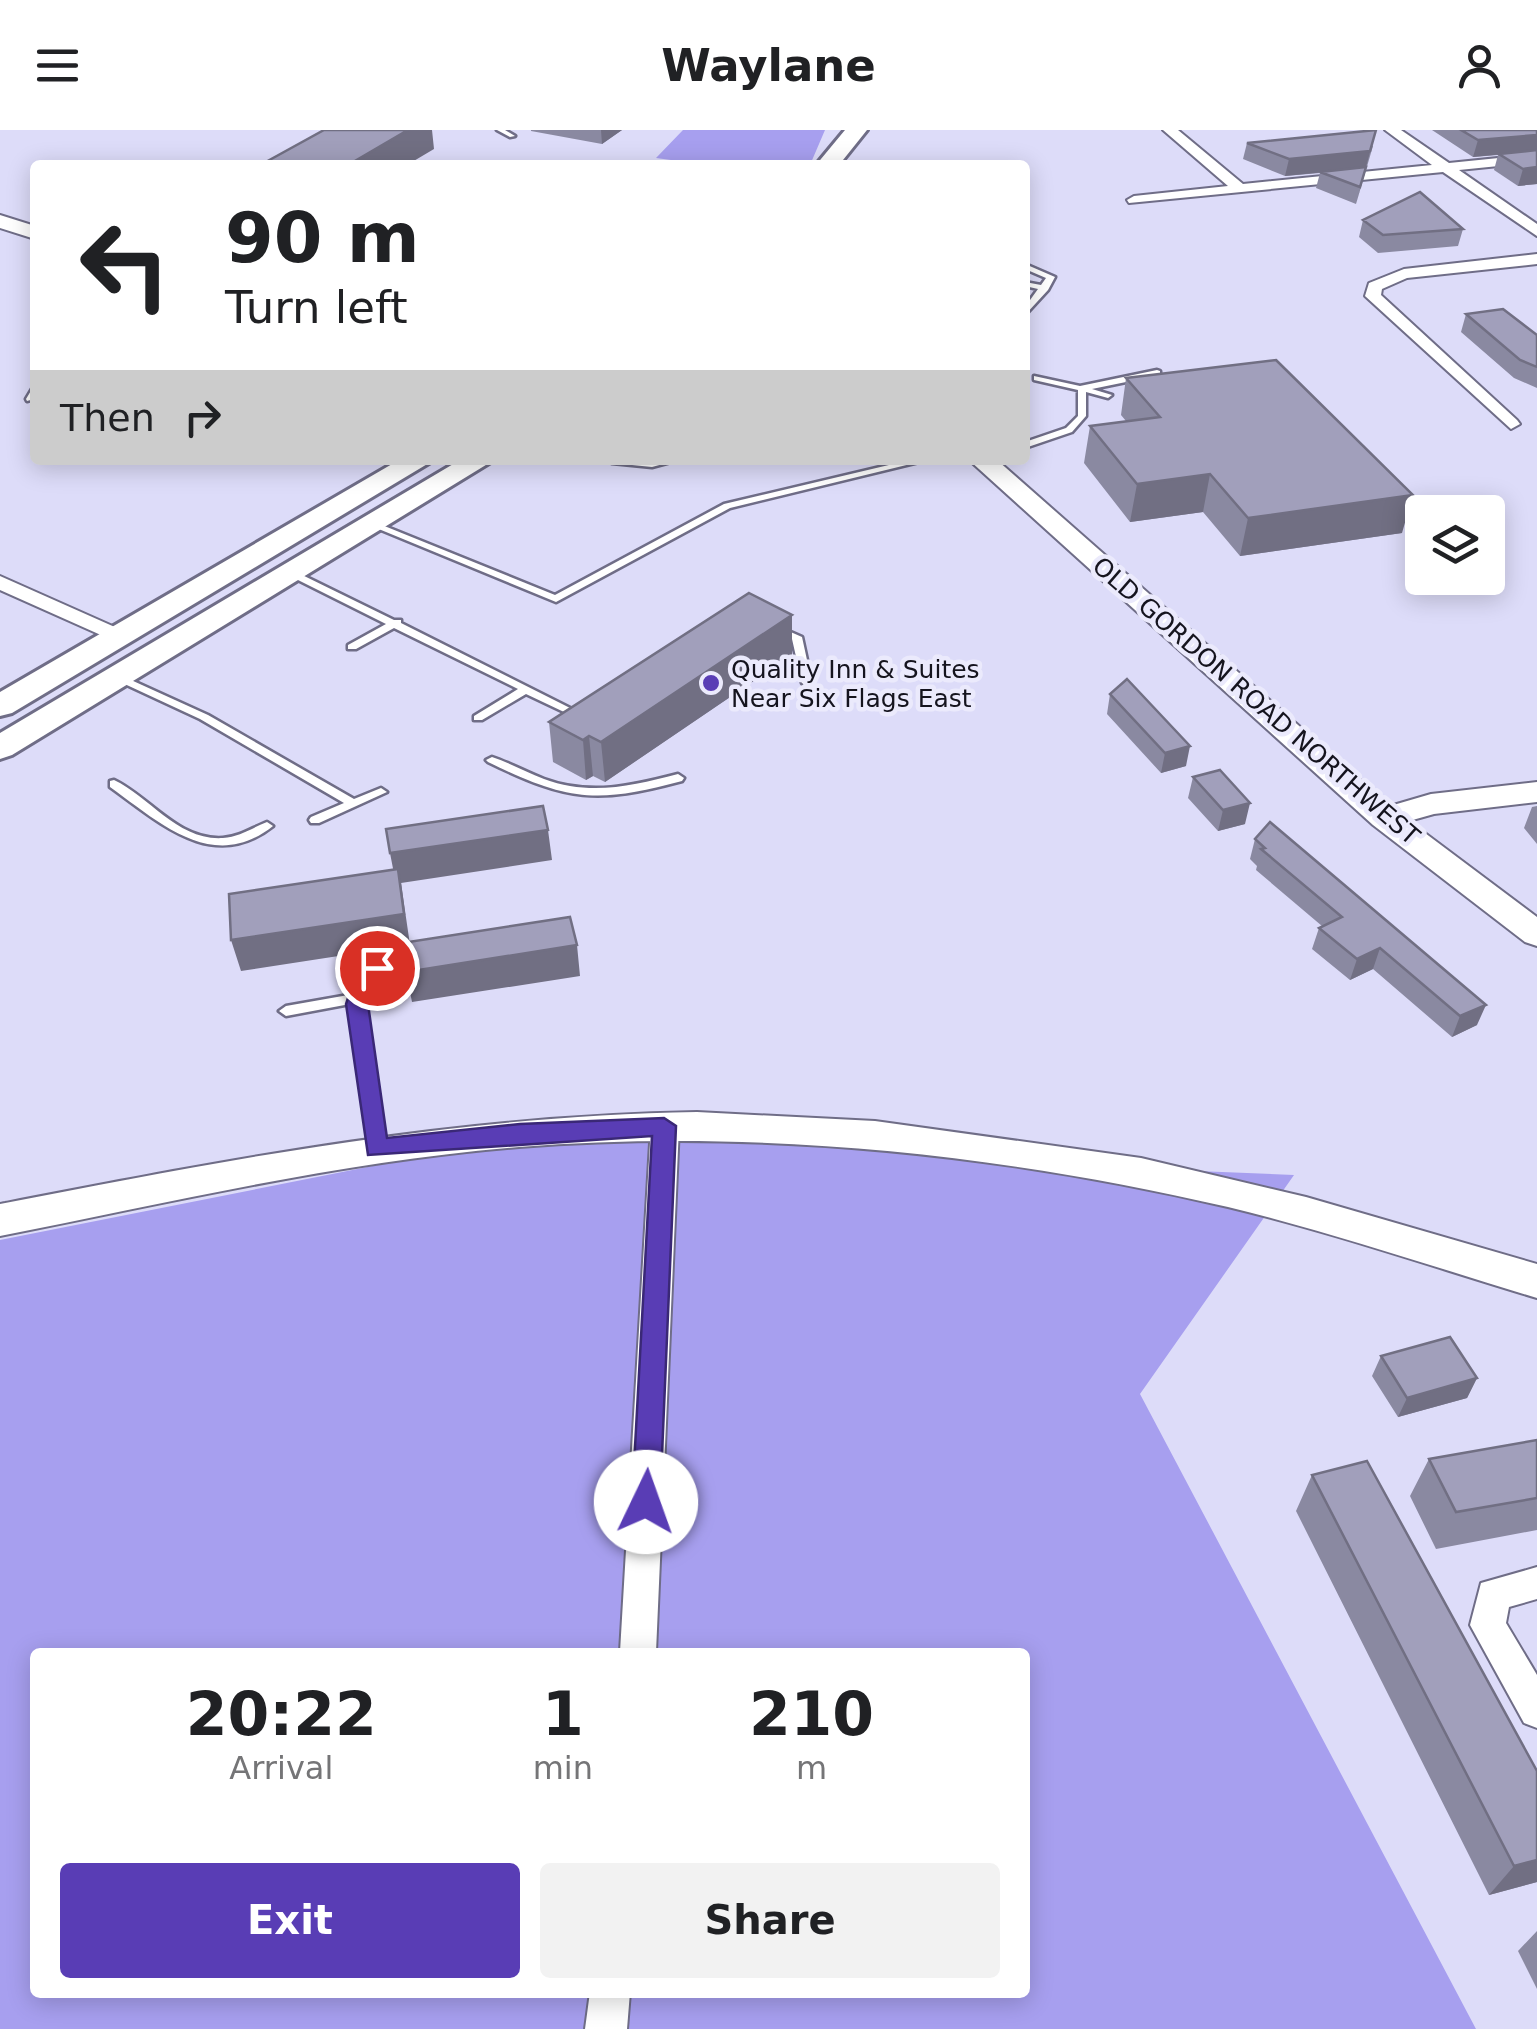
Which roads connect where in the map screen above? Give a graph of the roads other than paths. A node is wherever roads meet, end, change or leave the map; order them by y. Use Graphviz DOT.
graph roads {
  1 [pos="500,130"];
  2 [pos="856,130"];
  3 [pos="1170,130"];
  4 [pos="1392,130"];
  5 [pos="512,136"];
  6 [pos="1537,158"];
  7 [pos="831,160"];
  8 [pos="1446,167"];
  9 [pos="1240,188"];
  10 [pos="1134,200"];
  11 [pos="0,221"];
  12 [pos="30,231"];
  13 [pos="1537,231"];
  14 [pos="0,238"];
  15 [pos="30,248"];
  16 [pos="1537,259"];
  17 [pos="1030,268"];
  18 [pos="1030,285"];
  19 [pos="1045,288"];
  20 [pos="1030,307"];
  21 [pos="1157,373"];
  22 [pos="1037,378"];
  23 [pos="1082,388"];
  24 [pos="1108,394"];
  25 [pos="1511,424"];
  26 [pos="1030,443"];
  27 [pos="411,465"];
  28 [pos="472,465"];
  29 [pos="901,465"];
  30 [pos="988,465"];
  31 [pos="374,525"];
  32 [pos="294,574"];
  33 [pos="0,582"];
  34 [pos="397,622"];
  35 [pos="762,623"];
  36 [pos="119,636"];
  37 [pos="352,647"];
  38 [pos="120,678"];
  39 [pos="807,683"];
  40 [pos="526,689"];
  41 [pos="0,706"];
  42 [pos="568,710"];
  43 [pos="478,718"];
  44 [pos="0,748"];
  45 [pos="492,760"];
  46 [pos="678,778"];
  47 [pos="114,784"];
  48 [pos="381,792"];
  49 [pos="1537,792"];
  50 [pos="350,802"];
  51 [pos="1384,818"];
  52 [pos="315,820"];
  53 [pos="267,826"];
  54 [pos="1537,934"];
  55 [pos="431,951"];
  56 [pos="358,998"];
  57 [pos="286,1011"];
  58 [pos="664,1126"];
  59 [pos="377,1148"];
  60 [pos="0,1220"];
  61 [pos="1537,1281"];
  62 [pos="1537,1584"];
  63 [pos="638,1648"];
  64 [pos="1537,1710"];
  65 [pos="609,1998"];
  66 [pos="606,2029"];
  1 -- 5 [label="lane"];
  2 -- 7 [label="main road"];
  3 -- 9 [label="street"];
  4 -- 8 [label="street"];
  6 -- 8 [label="street"];
  8 -- 9 [label="street"];
  8 -- 13 [label="street"];
  9 -- 10 [label="street"];
  11 -- 12 [label="main road"];
  14 -- 15 [label="main road"];
  16 -- 25 [label="street"];
  17 -- 19 [label="lane"];
  18 -- 19 [label="lane"];
  19 -- 20 [label="lane"];
  21 -- 23 [label="lane"];
  22 -- 23 [label="lane"];
  23 -- 24 [label="lane"];
  23 -- 26 [label="lane"];
  27 -- 36 [label="main road"];
  28 -- 31 [label="main road"];
  29 -- 31 [label="lane"];
  30 -- 51 [label="main road, OLD GORDON ROAD NORTHWEST"];
  31 -- 32 [label="main road"];
  32 -- 34 [label="lane"];
  32 -- 38 [label="main road"];
  33 -- 36 [label="street"];
  34 -- 37 [label="lane"];
  34 -- 40 [label="lane"];
  35 -- 39 [label="lane"];
  36 -- 41 [label="main road"];
  38 -- 44 [label="main road"];
  38 -- 50 [label="lane"];
  40 -- 42 [label="lane"];
  40 -- 43 [label="lane"];
  45 -- 46 [label="lane"];
  47 -- 53 [label="lane"];
  48 -- 50 [label="lane"];
  49 -- 51 [label="main road"];
  50 -- 52 [label="lane"];
  51 -- 54 [label="main road, OLD GORDON ROAD NORTHWEST"];
  55 -- 56 [label="lane"];
  56 -- 57 [label="lane"];
  56 -- 59 [label="lane"];
  58 -- 59 [label="main road"];
  58 -- 61 [label="main road"];
  58 -- 63 [label="street"];
  59 -- 60 [label="main road"];
  62 -- 64 [label="street"];
  65 -- 66 [label="street"];
}
